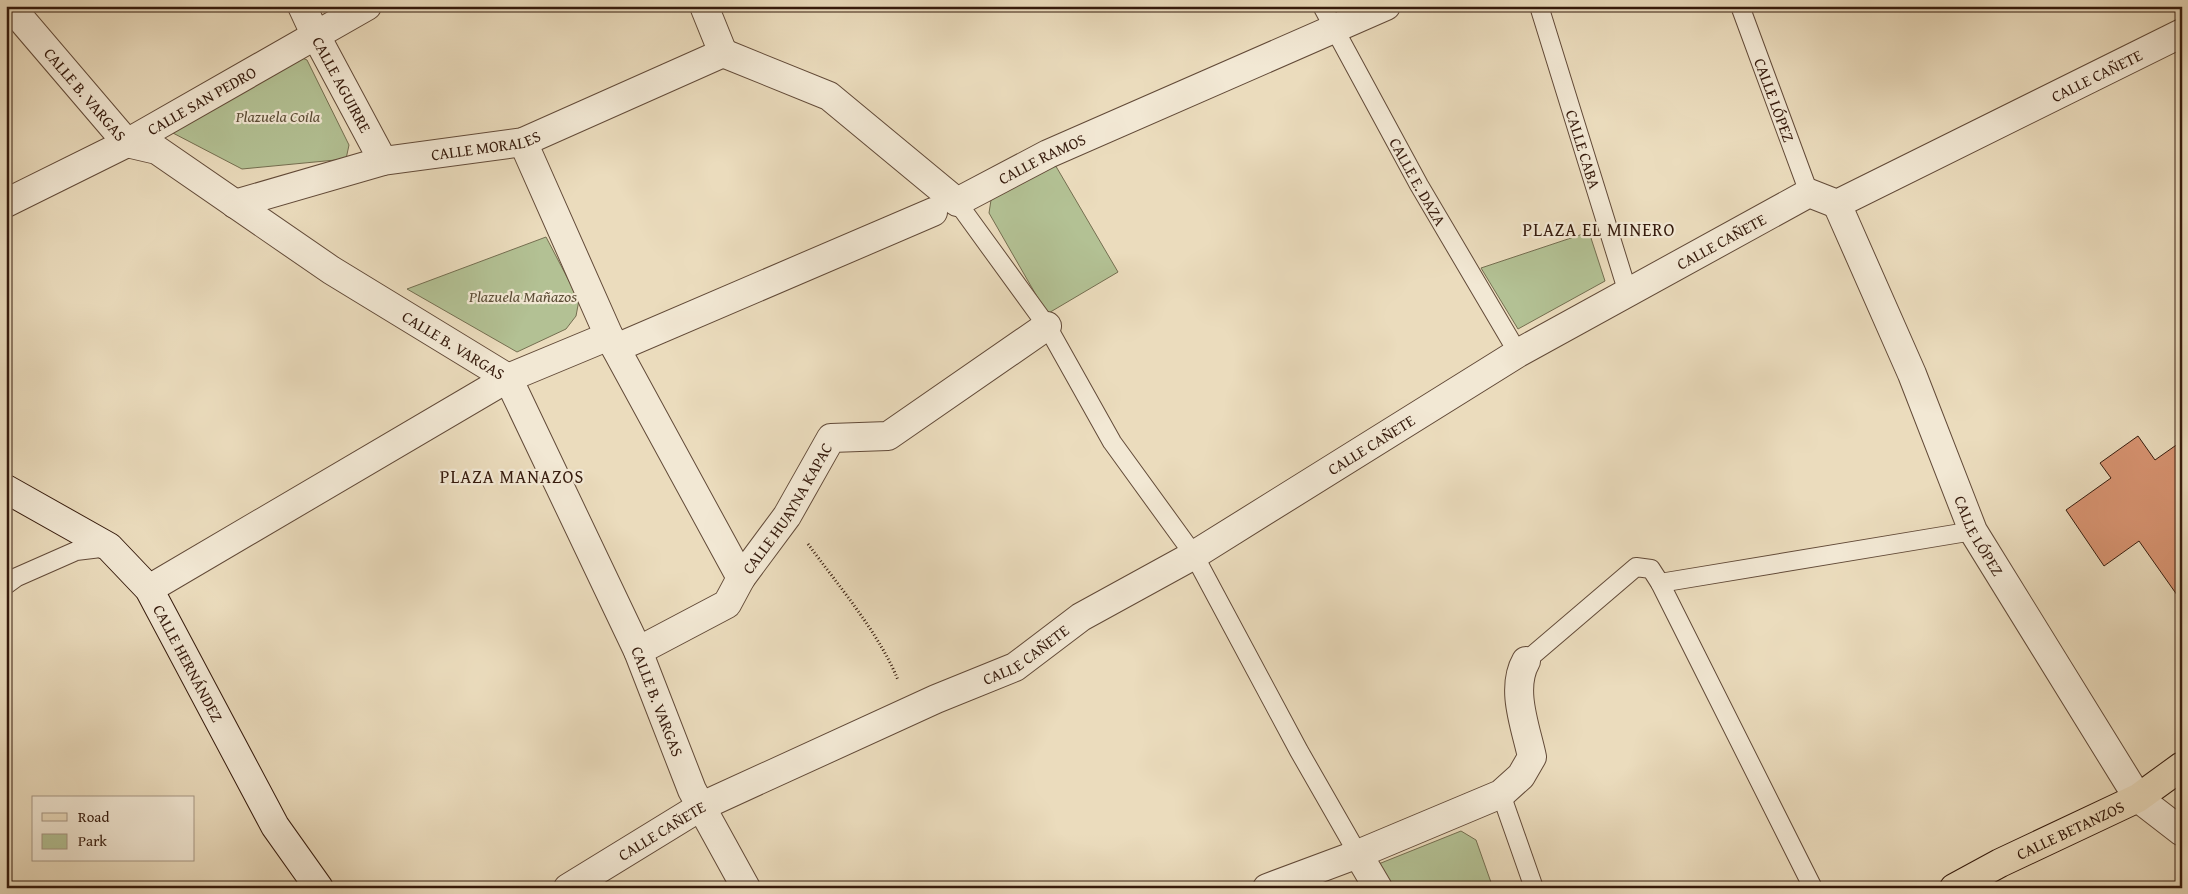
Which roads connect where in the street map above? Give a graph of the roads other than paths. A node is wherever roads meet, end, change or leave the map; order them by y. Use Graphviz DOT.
graph roads {
  1 [pos="10,6"];
  2 [pos="302,6"];
  3 [pos="367,6"];
  4 [pos="704,6"];
  5 [pos="1322,6"];
  6 [pos="1386,6"];
  7 [pos="1538,6"];
  8 [pos="1740,6"];
  9 [pos="1334,30"];
  10 [pos="2182,33"];
  11 [pos="315,34"];
  12 [pos="723,53"];
  13 [pos="523,142"];
  14 [pos="127,143"];
  15 [pos="383,161"];
  16 [pos="1809,193"];
  17 [pos="6,203"];
  18 [pos="235,204"];
  19 [pos="1837,204"];
  20 [pos="945,207"];
  21 [pos="1628,293"];
  22 [pos="1047,326"];
  23 [pos="612,342"];
  24 [pos="1518,353"];
  25 [pos="508,378"];
  26 [pos="6,489"];
  27 [pos="1973,531"];
  28 [pos="109,547"];
  29 [pos="1194,555"];
  30 [pos="741,578"];
  31 [pos="1660,583"];
  32 [pos="6,585"];
  33 [pos="149,589"];
  34 [pos="638,652"];
  35 [pos="1526,661"];
  36 [pos="2182,766"];
  37 [pos="1501,794"];
  38 [pos="2138,798"];
  39 [pos="700,807"];
  40 [pos="2182,832"];
  41 [pos="1358,854"];
  42 [pos="319,888"];
  43 [pos="568,888"];
  44 [pos="746,888"];
  45 [pos="1267,888"];
  46 [pos="1378,888"];
  47 [pos="1534,888"];
  48 [pos="1813,888"];
  49 [pos="1954,888"];
  1 -- 14 [label="street, CALLE B. VARGAS"];
  2 -- 11 [label="street, CALLE AGUIRRE"];
  3 -- 11 [label="street, CALLE SAN PEDRO"];
  4 -- 12 [label="street"];
  5 -- 9 [label="lane, CALLE E. DAZA"];
  6 -- 9 [label="street, CALLE RAMOS"];
  7 -- 21 [label="lane, CALLE CABA"];
  8 -- 16 [label="lane, CALLE LÓPEZ"];
  9 -- 20 [label="street, CALLE RAMOS"];
  9 -- 24 [label="lane, CALLE E. DAZA"];
  10 -- 19 [label="street, CALLE CAÑETE"];
  11 -- 14 [label="street, CALLE SAN PEDRO"];
  11 -- 15 [label="street, CALLE AGUIRRE"];
  12 -- 13 [label="street, CALLE MORALES"];
  12 -- 20 [label="street"];
  13 -- 15 [label="street, CALLE MORALES"];
  13 -- 23 [label="street"];
  14 -- 17 [label="street, CALLE SAN PEDRO"];
  14 -- 18 [label="street, CALLE B. VARGAS"];
  15 -- 18 [label="street, CALLE MORALES"];
  16 -- 19 [label="street"];
  16 -- 21 [label="street, CALLE CAÑETE"];
  18 -- 25 [label="street, CALLE B. VARGAS"];
  19 -- 27 [label="street, CALLE LÓPEZ"];
  20 -- 22 [label="lane"];
  20 -- 23 [label="street, CALLE RAMOS"];
  21 -- 24 [label="street, CALLE CAÑETE"];
  22 -- 29 [label="lane"];
  22 -- 30 [label="street, CALLE HUAYNA KAPAC"];
  23 -- 25 [label="street, CALLE RAMOS"];
  23 -- 30 [label="street"];
  24 -- 29 [label="street, CALLE CAÑETE"];
  25 -- 33 [label="street, CALLE RAMOS"];
  25 -- 34 [label="street, CALLE B. VARGAS"];
  26 -- 28 [label="street, CALLE HERNÁNDEZ"];
  27 -- 31 [label="lane"];
  27 -- 38 [label="street, CALLE LÓPEZ"];
  28 -- 32 [label="lane"];
  28 -- 33 [label="street, CALLE HERNÁNDEZ"];
  29 -- 39 [label="street, CALLE CAÑETE"];
  29 -- 41 [label="lane"];
  30 -- 34 [label="street, CALLE HUAYNA KAPAC"];
  31 -- 35 [label="lane"];
  31 -- 48 [label="lane"];
  33 -- 42 [label="street, CALLE HERNÁNDEZ"];
  34 -- 39 [label="street, CALLE B. VARGAS"];
  35 -- 37 [label="street"];
  36 -- 38 [label="main road, CALLE BETANZOS"];
  37 -- 41 [label="street"];
  37 -- 47 [label="lane"];
  38 -- 40 [label="street, CALLE LÓPEZ"];
  38 -- 49 [label="main road, CALLE BETANZOS"];
  39 -- 43 [label="street, CALLE CAÑETE"];
  39 -- 44 [label="street, CALLE B. VARGAS"];
  41 -- 45 [label="street"];
  41 -- 46 [label="street"];
}
